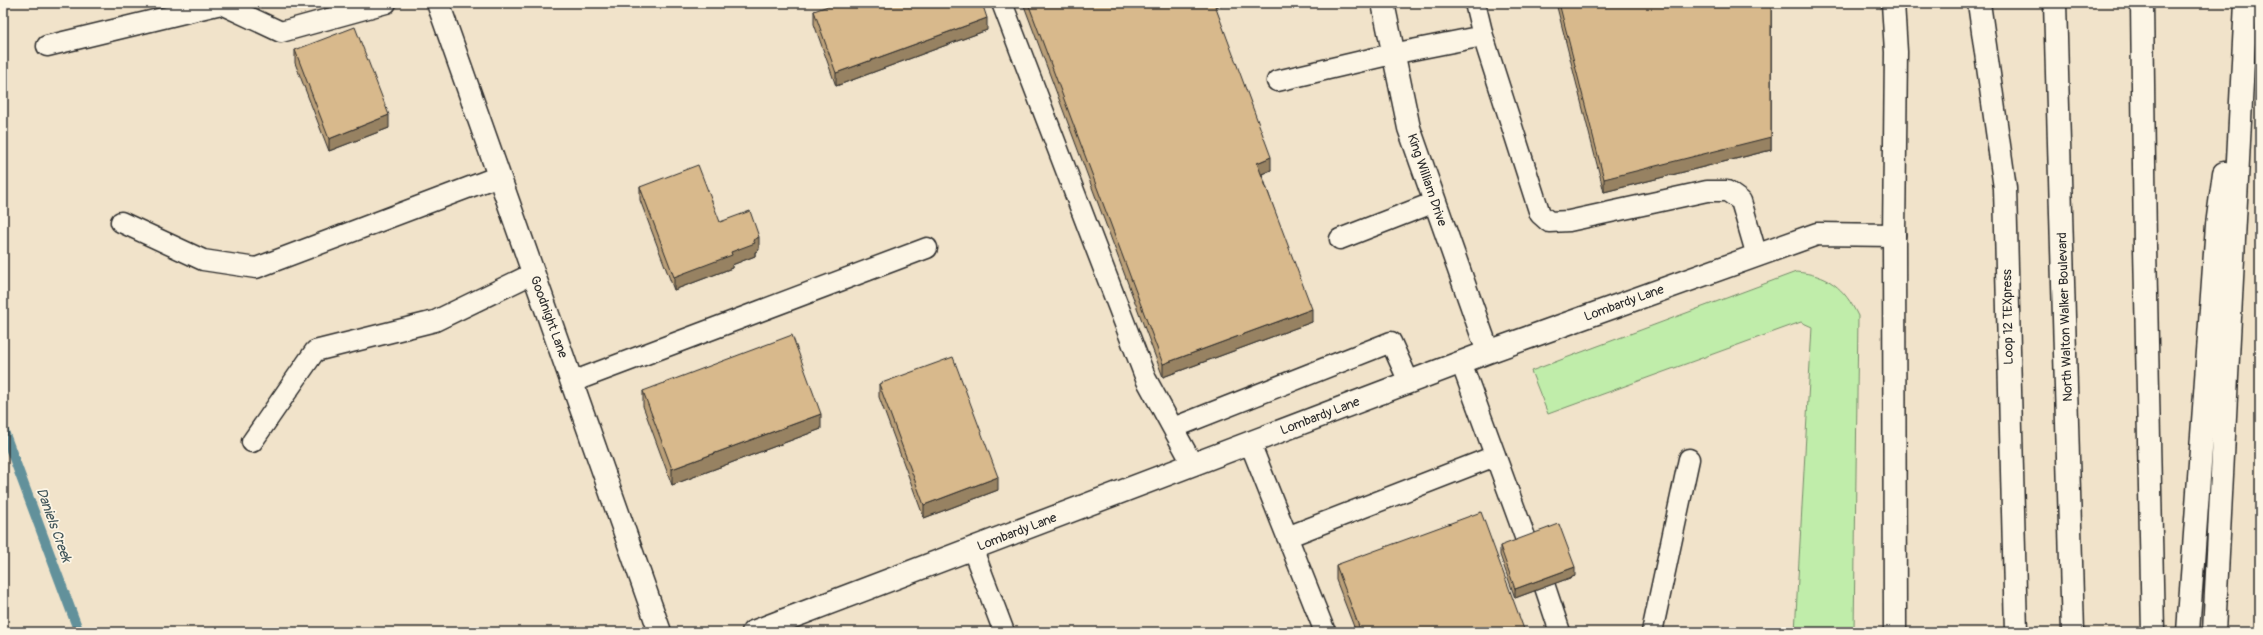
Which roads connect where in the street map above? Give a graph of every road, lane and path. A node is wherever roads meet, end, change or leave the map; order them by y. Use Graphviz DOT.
graph roads {
  1 [pos="386,3"];
  2 [pos="438,3"];
  3 [pos="1002,3"];
  4 [pos="1383,3"];
  5 [pos="1475,3"];
  6 [pos="1893,3"];
  7 [pos="1980,3"];
  8 [pos="2142,3"];
  9 [pos="2055,6"];
  10 [pos="2246,10"];
  11 [pos="1483,36"];
  12 [pos="47,46"];
  13 [pos="1392,54"];
  14 [pos="1277,81"];
  15 [pos="499,176"];
  16 [pos="1435,202"];
  17 [pos="121,222"];
  18 [pos="1894,235"];
  19 [pos="1340,239"];
  20 [pos="927,248"];
  21 [pos="1758,256"];
  22 [pos="534,273"];
  23 [pos="1488,352"];
  24 [pos="1461,362"];
  25 [pos="572,382"];
  26 [pos="1409,382"];
  27 [pos="1173,428"];
  28 [pos="252,442"];
  29 [pos="1250,443"];
  30 [pos="1495,456"];
  31 [pos="1689,459"];
  32 [pos="1193,465"];
  33 [pos="1287,537"];
  34 [pos="1528,545"];
  35 [pos="973,550"];
  36 [pos="1545,587"];
  37 [pos="660,632"];
  38 [pos="753,632"];
  39 [pos="1004,632"];
  40 [pos="1325,632"];
  41 [pos="1560,632"];
  42 [pos="1652,632"];
  43 [pos="1895,632"];
  44 [pos="2016,632"];
  45 [pos="2073,632"];
  46 [pos="2153,632"];
  47 [pos="2188,632"];
  48 [pos="2214,632"];
  1 -- 12 [label="lane"];
  2 -- 15 [label="main road, Goodnight Lane"];
  3 -- 27 [label="lane"];
  4 -- 13 [label="main road, King William Drive"];
  5 -- 11 [label="lane"];
  6 -- 18 [label="main road"];
  7 -- 44 [label="main road, Loop 12 TEXpress"];
  8 -- 46 [label="main road"];
  9 -- 45 [label="main road, North Walton Walker Boulevard"];
  10 -- 47 [label="main road"];
  10 -- 48 [label="main road"];
  11 -- 13 [label="lane"];
  11 -- 21 [label="lane"];
  13 -- 14 [label="lane"];
  13 -- 16 [label="main road, King William Drive"];
  15 -- 17 [label="lane"];
  15 -- 22 [label="main road, Goodnight Lane"];
  16 -- 19 [label="lane"];
  16 -- 23 [label="main road, King William Drive"];
  18 -- 21 [label="main road, Lombardy Lane"];
  18 -- 43 [label="main road"];
  20 -- 25 [label="lane"];
  21 -- 23 [label="main road, Lombardy Lane"];
  22 -- 25 [label="main road, Goodnight Lane"];
  22 -- 28 [label="lane"];
  23 -- 24 [label="main road, Lombardy Lane"];
  24 -- 26 [label="main road, Lombardy Lane"];
  24 -- 30 [label="lane"];
  25 -- 37 [label="main road, Goodnight Lane"];
  26 -- 27 [label="lane"];
  26 -- 29 [label="main road, Lombardy Lane"];
  27 -- 32 [label="lane"];
  29 -- 32 [label="main road, Lombardy Lane"];
  29 -- 33 [label="lane"];
  30 -- 33 [label="lane"];
  30 -- 34 [label="lane"];
  31 -- 42 [label="lane"];
  32 -- 35 [label="main road, Lombardy Lane"];
  33 -- 40 [label="lane"];
  35 -- 38 [label="main road, Lombardy Lane"];
  35 -- 39 [label="lane"];
  36 -- 41 [label="lane"];
}
